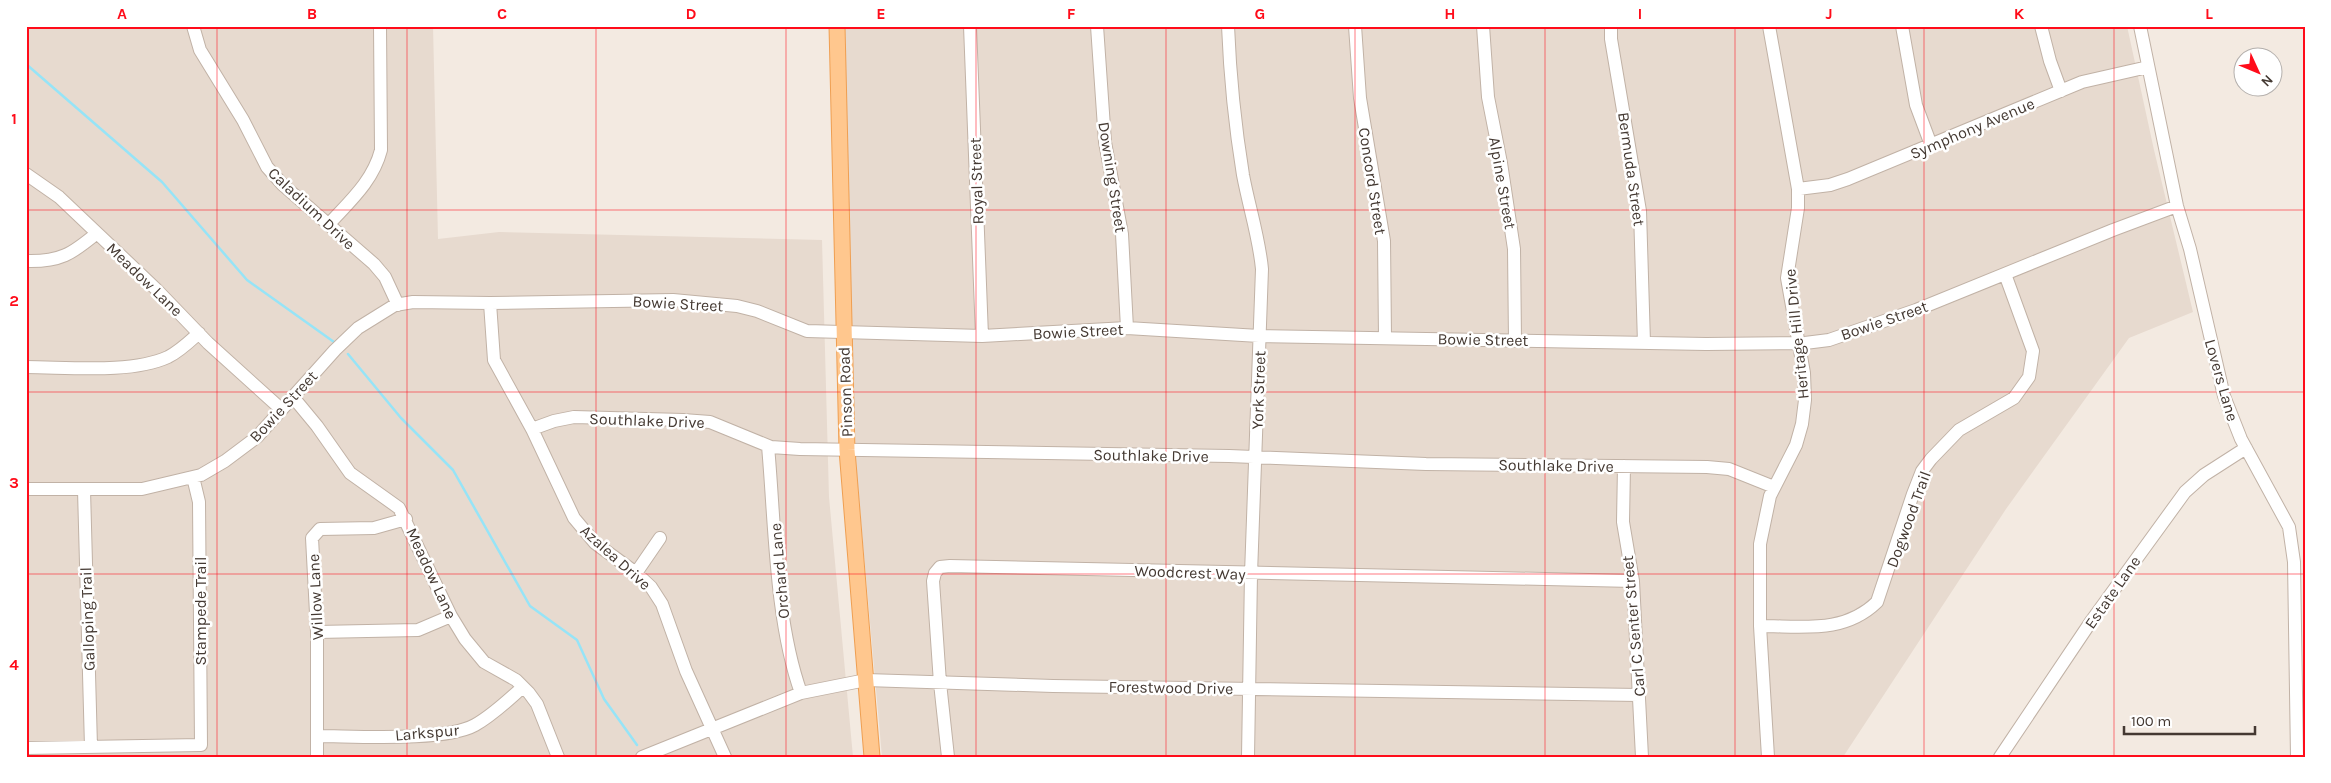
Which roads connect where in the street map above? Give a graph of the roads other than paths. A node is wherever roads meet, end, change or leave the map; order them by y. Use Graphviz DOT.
graph roads {
  1 [pos="193,26"];
  2 [pos="380,26"];
  3 [pos="837,26"];
  4 [pos="970,26"];
  5 [pos="1097,26"];
  6 [pos="1228,26"];
  7 [pos="1355,26"];
  8 [pos="1483,26"];
  9 [pos="1611,26"];
  10 [pos="1769,26"];
  11 [pos="1902,26"];
  12 [pos="2041,26"];
  13 [pos="2140,26"];
  14 [pos="2148,67"];
  15 [pos="2061,91"];
  16 [pos="1931,145"];
  17 [pos="26,174"];
  18 [pos="1798,190"];
  19 [pos="2177,206"];
  20 [pos="328,224"];
  21 [pos="97,233"];
  22 [pos="26,261"];
  23 [pos="2005,274"];
  24 [pos="490,303"];
  25 [pos="398,305"];
  26 [pos="1127,328"];
  27 [pos="843,331"];
  28 [pos="199,333"];
  29 [pos="982,336"];
  30 [pos="1259,336"];
  31 [pos="1385,337"];
  32 [pos="1515,340"];
  33 [pos="1644,343"];
  34 [pos="1800,343"];
  35 [pos="26,367"];
  36 [pos="293,397"];
  37 [pos="282,410"];
  38 [pos="532,428"];
  39 [pos="768,446"];
  40 [pos="2246,448"];
  41 [pos="847,450"];
  42 [pos="1256,458"];
  43 [pos="1624,466"];
  44 [pos="193,477"];
  45 [pos="1774,487"];
  46 [pos="26,490"];
  47 [pos="84,490"];
  48 [pos="406,519"];
  49 [pos="660,538"];
  50 [pos="636,573"];
  51 [pos="1251,574"];
  52 [pos="1633,581"];
  53 [pos="451,616"];
  54 [pos="1760,626"];
  55 [pos="317,632"];
  56 [pos="866,680"];
  57 [pos="940,682"];
  58 [pos="524,687"];
  59 [pos="1251,688"];
  60 [pos="802,693"];
  61 [pos="1639,695"];
  62 [pos="711,728"];
  63 [pos="316,736"];
  64 [pos="26,748"];
  65 [pos="91,748"];
  66 [pos="317,757"];
  67 [pos="558,757"];
  68 [pos="642,757"];
  69 [pos="725,757"];
  70 [pos="872,757"];
  71 [pos="948,757"];
  72 [pos="1248,757"];
  73 [pos="1642,757"];
  74 [pos="1768,757"];
  75 [pos="2000,757"];
  76 [pos="2297,757"];
  1 -- 20 [label="street, Caladium Drive"];
  2 -- 20 [label="street"];
  3 -- 27 [label="main road, Pinson Road"];
  4 -- 29 [label="street, Royal Street"];
  5 -- 26 [label="street, Downing Street"];
  6 -- 30 [label="street, York Street"];
  7 -- 31 [label="street, Concord Street"];
  8 -- 32 [label="street, Alpine Street"];
  9 -- 33 [label="street, Bermuda Street"];
  10 -- 18 [label="street, Heritage Hill Drive"];
  11 -- 16 [label="street"];
  12 -- 15 [label="street"];
  13 -- 14 [label="street, Lovers Lane"];
  14 -- 15 [label="street, Symphony Avenue"];
  14 -- 19 [label="street, Lovers Lane"];
  15 -- 16 [label="street, Symphony Avenue"];
  16 -- 18 [label="street, Symphony Avenue"];
  17 -- 21 [label="street, Meadow Lane"];
  18 -- 34 [label="street, Heritage Hill Drive"];
  19 -- 23 [label="street, Bowie Street"];
  19 -- 40 [label="street, Lovers Lane"];
  20 -- 25 [label="street, Caladium Drive"];
  21 -- 22 [label="street"];
  21 -- 28 [label="street, Meadow Lane"];
  23 -- 34 [label="street, Bowie Street"];
  23 -- 54 [label="street, Dogwood Trail"];
  24 -- 25 [label="street, Bowie Street"];
  24 -- 27 [label="street, Bowie Street"];
  24 -- 38 [label="street, Azalea Drive"];
  25 -- 36 [label="street, Bowie Street"];
  26 -- 29 [label="street, Bowie Street"];
  26 -- 30 [label="street, Bowie Street"];
  27 -- 29 [label="street, Bowie Street"];
  27 -- 41 [label="main road, Pinson Road"];
  28 -- 35 [label="street"];
  28 -- 37 [label="street, Meadow Lane"];
  30 -- 31 [label="street, Bowie Street"];
  30 -- 42 [label="street, York Street"];
  31 -- 32 [label="street, Bowie Street"];
  32 -- 33 [label="street, Bowie Street"];
  33 -- 34 [label="street, Bowie Street"];
  34 -- 45 [label="street, Heritage Hill Drive"];
  36 -- 37 [label="street, Bowie Street"];
  36 -- 48 [label="street, Meadow Lane"];
  37 -- 44 [label="street, Bowie Street"];
  38 -- 39 [label="street, Southlake Drive"];
  38 -- 50 [label="street, Azalea Drive"];
  39 -- 41 [label="street, Southlake Drive"];
  39 -- 60 [label="street, Orchard Lane"];
  40 -- 75 [label="street, Estate Lane"];
  40 -- 76 [label="street, Lovers Lane"];
  41 -- 42 [label="street, Southlake Drive"];
  41 -- 56 [label="main road, Pinson Road"];
  42 -- 43 [label="street, Southlake Drive"];
  42 -- 51 [label="street, York Street"];
  43 -- 45 [label="street, Southlake Drive"];
  43 -- 52 [label="street, Carl C Senter Street"];
  44 -- 47 [label="street, Bowie Street"];
  44 -- 65 [label="street, Stampede Trail"];
  45 -- 54 [label="street, Heritage Hill Drive"];
  46 -- 47 [label="street, Bowie Street"];
  47 -- 65 [label="street, Galloping Trail"];
  48 -- 53 [label="street, Meadow Lane"];
  48 -- 55 [label="street, Willow Lane"];
  49 -- 50 [label="street"];
  50 -- 62 [label="street, Azalea Drive"];
  51 -- 52 [label="street, Woodcrest Way"];
  51 -- 57 [label="street, Woodcrest Way"];
  51 -- 59 [label="street, York Street"];
  52 -- 61 [label="street, Carl C Senter Street"];
  53 -- 55 [label="street"];
  53 -- 58 [label="street, Meadow Lane"];
  54 -- 74 [label="street, Heritage Hill Drive"];
  55 -- 63 [label="street, Willow Lane"];
  56 -- 57 [label="street, Forestwood Drive"];
  56 -- 60 [label="street, Forestwood Drive"];
  56 -- 70 [label="main road, Pinson Road"];
  57 -- 59 [label="street, Forestwood Drive"];
  57 -- 71 [label="street, Woodcrest Way"];
  58 -- 63 [label="street, Larkspur"];
  58 -- 67 [label="street, Meadow Lane"];
  59 -- 61 [label="street, Forestwood Drive"];
  59 -- 72 [label="street, York Street"];
  60 -- 62 [label="street, Forestwood Drive"];
  61 -- 73 [label="street, Carl C Senter Street"];
  62 -- 68 [label="street, Forestwood Drive"];
  62 -- 69 [label="street, Azalea Drive"];
  63 -- 66 [label="street, Willow Lane"];
  64 -- 65 [label="street"];
}
